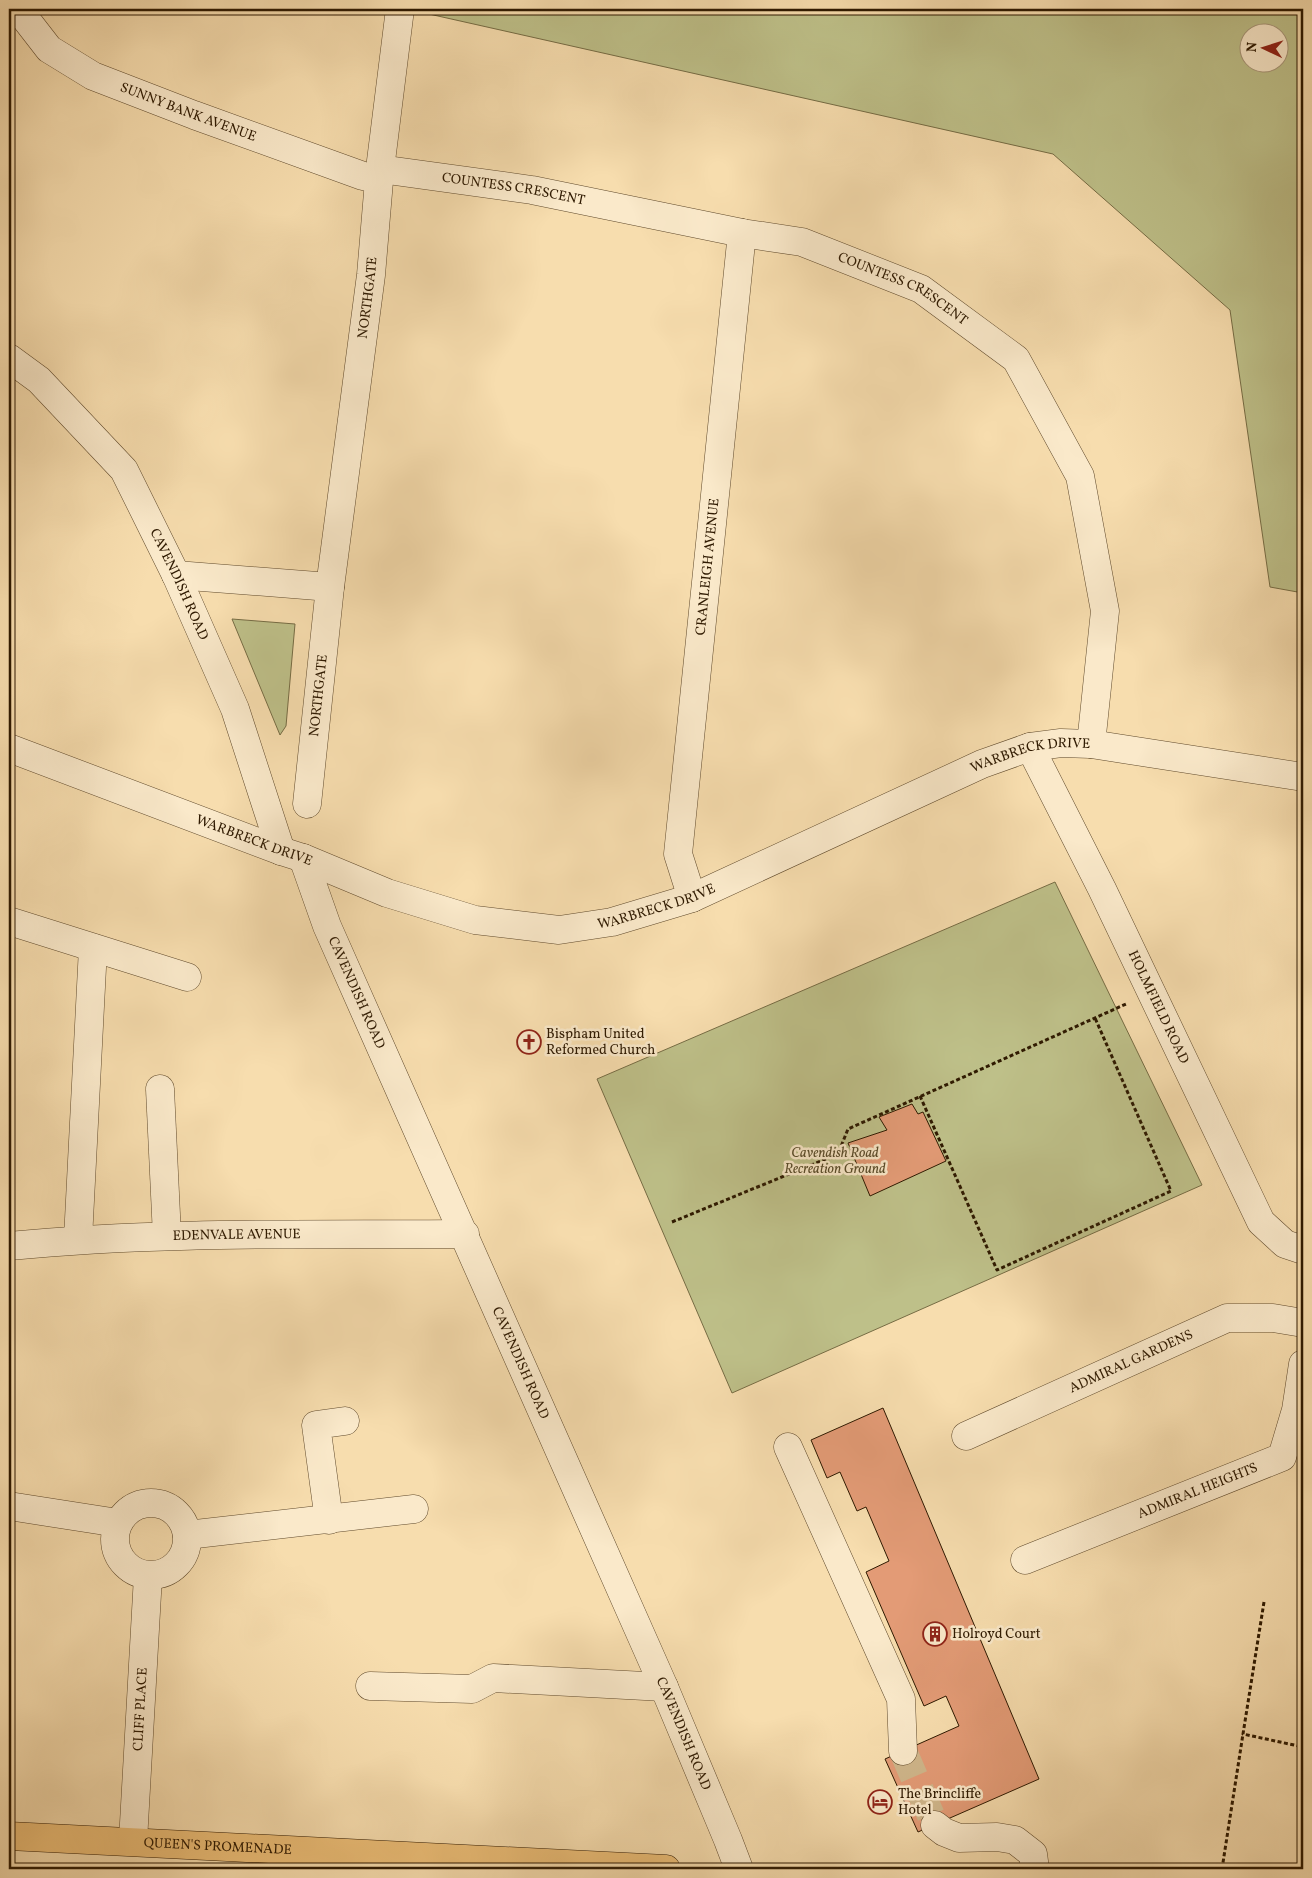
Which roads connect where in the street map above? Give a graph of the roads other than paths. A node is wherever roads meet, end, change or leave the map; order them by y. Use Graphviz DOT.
graph roads {
  1 [pos="18,9"];
  2 [pos="400,9"];
  3 [pos="380,174"];
  4 [pos="742,233"];
  5 [pos="9,358"];
  6 [pos="176,575"];
  7 [pos="330,587"];
  8 [pos="1091,744"];
  9 [pos="1030,747"];
  10 [pos="9,748"];
  11 [pos="1303,777"];
  12 [pos="307,804"];
  13 [pos="292,854"];
  14 [pos="692,898"];
  15 [pos="9,921"];
  16 [pos="93,948"];
  17 [pos="187,977"];
  18 [pos="160,1090"];
  19 [pos="464,1234"];
  20 [pos="167,1236"];
  21 [pos="78,1239"];
  22 [pos="9,1246"];
  23 [pos="1303,1250"];
  24 [pos="1303,1323"];
  25 [pos="1303,1364"];
  26 [pos="345,1421"];
  27 [pos="966,1436"];
  28 [pos="788,1447"];
  29 [pos="9,1506"];
  30 [pos="414,1509"];
  31 [pos="329,1520"];
  32 [pos="118,1523"];
  33 [pos="187,1535"];
  34 [pos="1025,1560"];
  35 [pos="148,1576"];
  36 [pos="370,1686"];
  37 [pos="664,1687"];
  38 [pos="903,1751"];
  39 [pos="935,1825"];
  40 [pos="9,1836"];
  41 [pos="133,1842"];
  42 [pos="666,1869"];
  43 [pos="739,1869"];
  44 [pos="1035,1869"];
  1 -- 3 [label="street, SUNNY BANK AVENUE"];
  2 -- 3 [label="street, NORTHGATE"];
  3 -- 4 [label="street, COUNTESS CRESCENT"];
  3 -- 7 [label="street, NORTHGATE"];
  4 -- 8 [label="street, COUNTESS CRESCENT"];
  4 -- 14 [label="street, CRANLEIGH AVENUE"];
  5 -- 6 [label="street, CAVENDISH ROAD"];
  6 -- 7 [label="street"];
  6 -- 13 [label="street, CAVENDISH ROAD"];
  7 -- 12 [label="street, NORTHGATE"];
  8 -- 9 [label="street, WARBRECK DRIVE"];
  8 -- 11 [label="street, WARBRECK DRIVE"];
  9 -- 14 [label="street, WARBRECK DRIVE"];
  9 -- 23 [label="street, HOLMFIELD ROAD"];
  10 -- 13 [label="street, WARBRECK DRIVE"];
  13 -- 14 [label="street, WARBRECK DRIVE"];
  13 -- 19 [label="street, CAVENDISH ROAD"];
  15 -- 16 [label="street"];
  16 -- 17 [label="street"];
  16 -- 21 [label="street"];
  18 -- 20 [label="street"];
  19 -- 20 [label="street, EDENVALE AVENUE"];
  19 -- 37 [label="street, CAVENDISH ROAD"];
  20 -- 21 [label="street, EDENVALE AVENUE"];
  21 -- 22 [label="street, EDENVALE AVENUE"];
  24 -- 27 [label="street, ADMIRAL GARDENS"];
  25 -- 34 [label="street, ADMIRAL HEIGHTS"];
  26 -- 31 [label="street"];
  28 -- 38 [label="street"];
  29 -- 32 [label="street"];
  30 -- 31 [label="street"];
  31 -- 33 [label="street"];
  32 -- 33 [label="street"];
  32 -- 35 [label="street"];
  33 -- 35 [label="street"];
  35 -- 41 [label="street, CLIFF PLACE"];
  36 -- 37 [label="street"];
  37 -- 43 [label="street, CAVENDISH ROAD"];
  39 -- 44 [label="street"];
  40 -- 41 [label="main road, QUEEN'S PROMENADE"];
  41 -- 42 [label="main road, QUEEN'S PROMENADE"];
}
